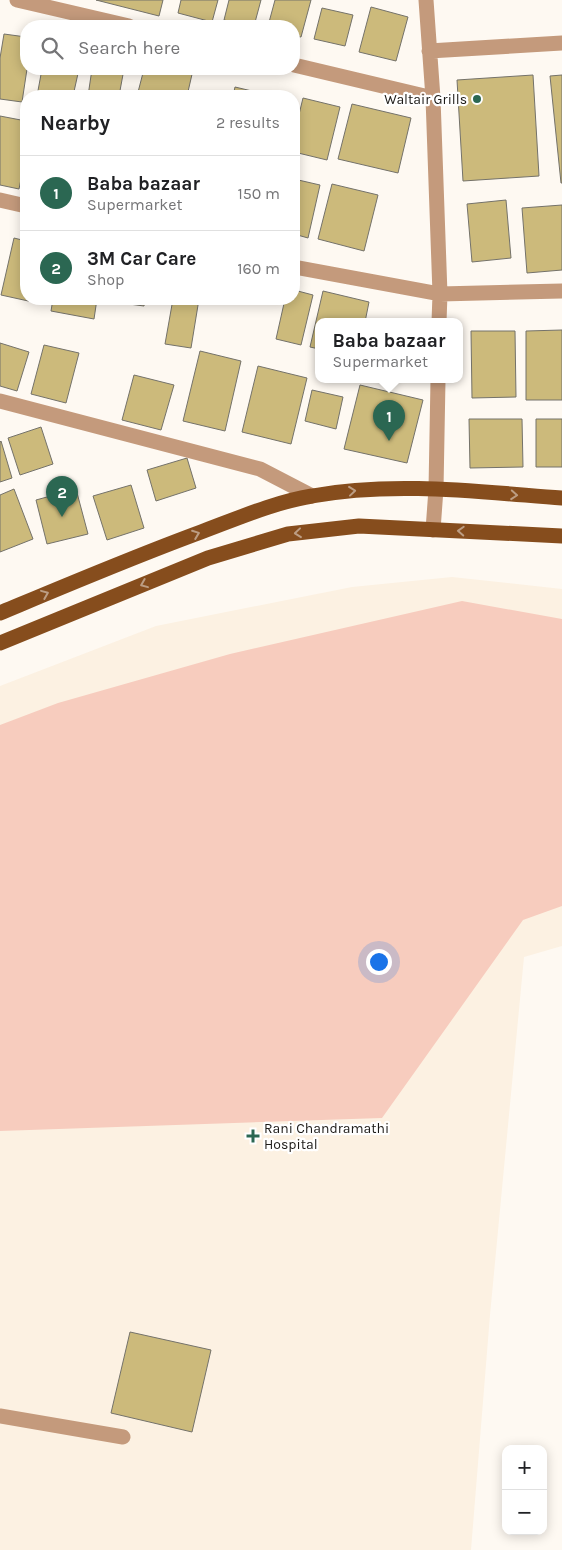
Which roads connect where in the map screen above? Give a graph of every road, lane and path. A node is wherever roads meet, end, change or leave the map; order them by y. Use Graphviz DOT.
graph roads {
  1 [pos="17,0"];
  2 [pos="426,0"];
  3 [pos="76,7"];
  4 [pos="112,20"];
  5 [pos="562,43"];
  6 [pos="428,51"];
  7 [pos="300,66"];
  8 [pos="433,98"];
  9 [pos="0,200"];
  10 [pos="20,205"];
  11 [pos="300,268"];
  12 [pos="562,290"];
  13 [pos="440,294"];
  14 [pos="440,318"];
  15 [pos="438,383"];
  16 [pos="0,401"];
  17 [pos="436,489"];
  18 [pos="312,496"];
  19 [pos="562,498"];
  20 [pos="434,530"];
  21 [pos="562,536"];
  22 [pos="0,613"];
  23 [pos="0,643"];
  24 [pos="0,1416"];
  25 [pos="123,1437"];
  1 -- 3 [label="street"];
  2 -- 6 [label="street"];
  3 -- 4 [label="street"];
  5 -- 6 [label="street"];
  6 -- 8 [label="street"];
  7 -- 8 [label="street"];
  8 -- 13 [label="street"];
  9 -- 10 [label="street"];
  11 -- 13 [label="street"];
  12 -- 13 [label="street"];
  13 -- 14 [label="street"];
  15 -- 17 [label="street"];
  16 -- 18 [label="street"];
  18 -- 17 [label="main road, one-way"];
  17 -- 19 [label="main road, one-way"];
  17 -- 20 [label="street"];
  22 -- 18 [label="main road, one-way"];
  21 -- 20 [label="main road, one-way"];
  20 -- 23 [label="main road, one-way"];
  24 -- 25 [label="street"];
}
